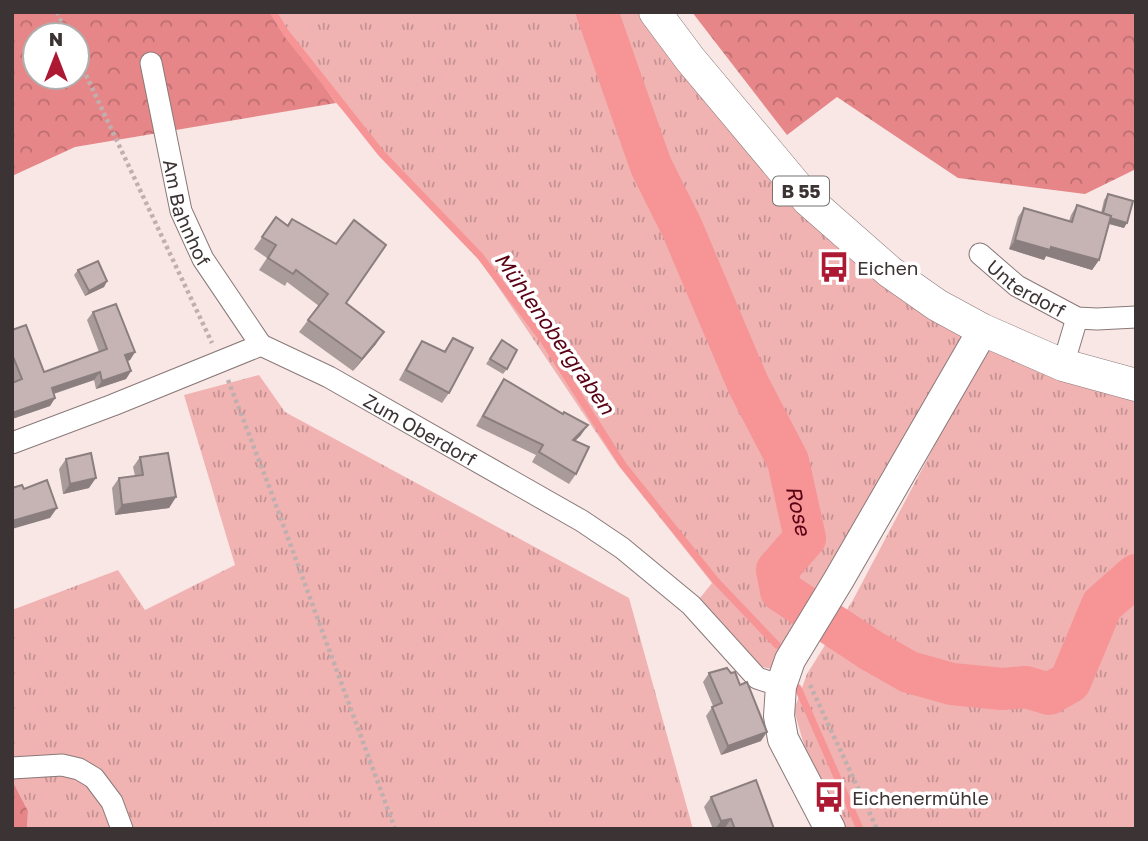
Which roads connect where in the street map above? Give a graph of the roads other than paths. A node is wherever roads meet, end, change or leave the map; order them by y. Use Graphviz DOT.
graph roads {
  1 [pos="655,12"];
  2 [pos="151,63"];
  3 [pos="980,254"];
  4 [pos="1136,317"];
  5 [pos="1077,318"];
  6 [pos="983,330"];
  7 [pos="261,345"];
  8 [pos="1063,365"];
  9 [pos="1136,385"];
  10 [pos="12,443"];
  11 [pos="781,686"];
  12 [pos="12,768"];
  13 [pos="122,829"];
  14 [pos="830,829"];
  1 -- 6 [label="main road, B 55"];
  2 -- 7 [label="street, Am Bahnhof"];
  3 -- 5 [label="street, Unterdorf"];
  4 -- 5 [label="street, Unterdorf"];
  5 -- 8 [label="street, Unterdorf"];
  6 -- 8 [label="main road, B 55"];
  6 -- 11 [label="main road"];
  7 -- 10 [label="street"];
  7 -- 11 [label="street, Zum Oberdorf"];
  8 -- 9 [label="main road, B 55"];
  11 -- 14 [label="main road"];
  12 -- 13 [label="street"];
}
